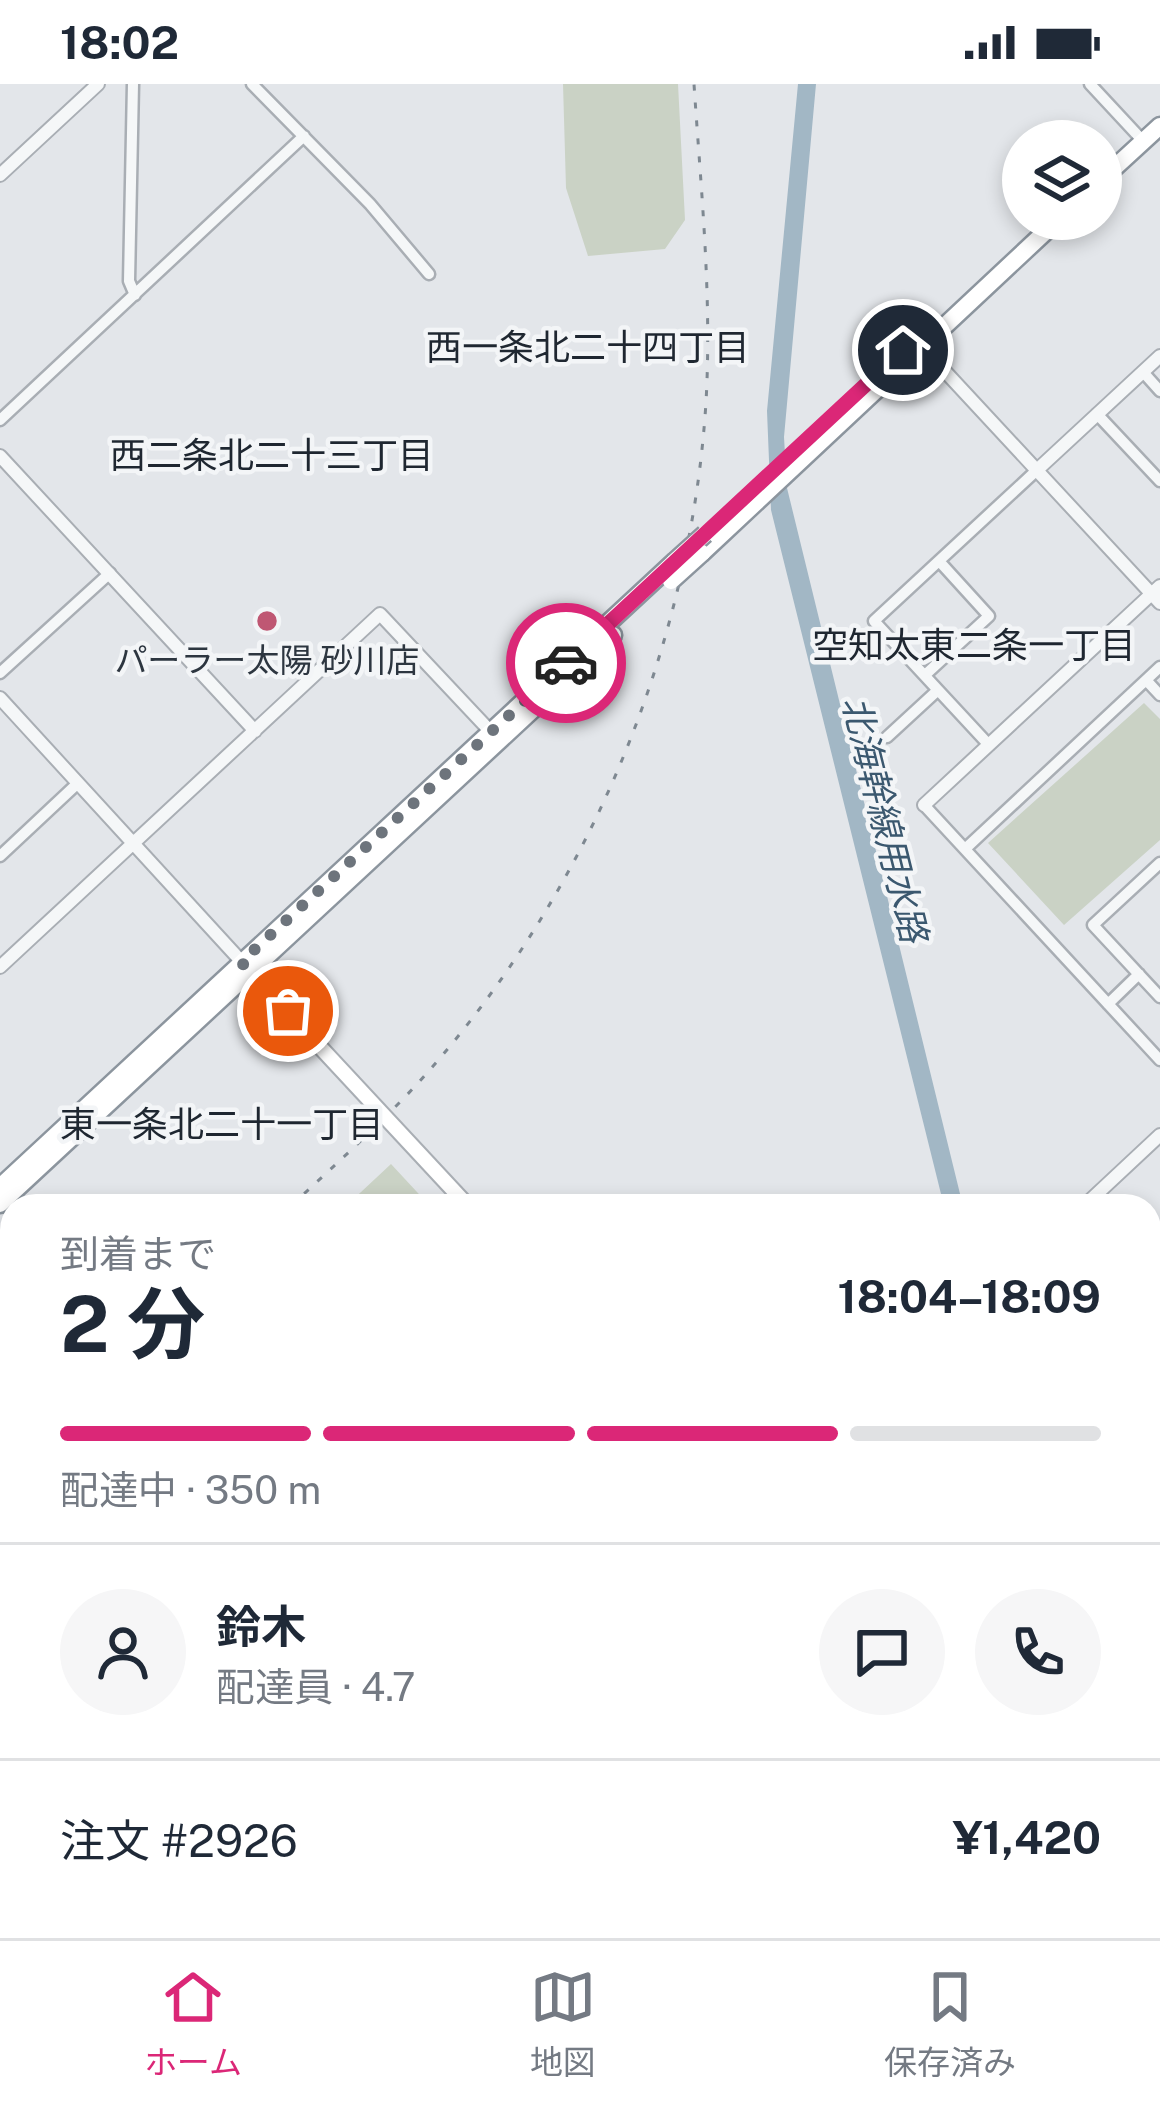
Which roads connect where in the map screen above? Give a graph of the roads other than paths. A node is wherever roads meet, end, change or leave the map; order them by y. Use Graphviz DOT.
graph roads {
  1 [pos="98,84"];
  2 [pos="133,84"];
  3 [pos="252,84"];
  4 [pos="1090,84"];
  5 [pos="1160,111"];
  6 [pos="1160,125"];
  7 [pos="304,136"];
  8 [pos="1140,137"];
  9 [pos="1122,150"];
  10 [pos="1122,157"];
  11 [pos="0,175"];
  12 [pos="1023,240"];
  13 [pos="1036,240"];
  14 [pos="429,274"];
  15 [pos="135,295"];
  16 [pos="919,343"];
  17 [pos="1160,356"];
  18 [pos="1143,372"];
  19 [pos="1160,391"];
  20 [pos="1097,414"];
  21 [pos="0,420"];
  22 [pos="0,456"];
  23 [pos="1037,470"];
  24 [pos="1160,481"];
  25 [pos="939,561"];
  26 [pos="672,572"];
  27 [pos="110,573"];
  28 [pos="1157,594"];
  29 [pos="1160,667"];
  30 [pos="0,673"];
  31 [pos="925,675"];
  32 [pos="1146,680"];
  33 [pos="938,690"];
  34 [pos="1160,695"];
  35 [pos="0,698"];
  36 [pos="255,731"];
  37 [pos="491,732"];
  38 [pos="887,737"];
  39 [pos="989,745"];
  40 [pos="78,783"];
  41 [pos="924,805"];
  42 [pos="134,843"];
  43 [pos="965,848"];
  44 [pos="0,856"];
  45 [pos="1160,863"];
  46 [pos="246,967"];
  47 [pos="0,968"];
  48 [pos="1139,974"];
  49 [pos="1160,997"];
  50 [pos="1108,1004"];
  51 [pos="1160,1060"];
  52 [pos="1160,1136"];
  53 [pos="0,1187"];
  54 [pos="10,1194"];
  55 [pos="457,1194"];
  56 [pos="1097,1194"];
  1 -- 11 [label="street"];
  2 -- 15 [label="street"];
  3 -- 7 [label="street"];
  4 -- 8 [label="street"];
  5 -- 8 [label="highway"];
  6 -- 8 [label="highway"];
  7 -- 14 [label="street"];
  7 -- 15 [label="street"];
  8 -- 9 [label="highway"];
  8 -- 10 [label="highway"];
  12 -- 16 [label="highway"];
  13 -- 16 [label="highway"];
  15 -- 21 [label="street"];
  16 -- 23 [label="street"];
  16 -- 26 [label="highway, bridge"];
  17 -- 18 [label="street"];
  18 -- 19 [label="street"];
  18 -- 20 [label="street"];
  20 -- 23 [label="street"];
  20 -- 24 [label="street"];
  22 -- 27 [label="street"];
  23 -- 25 [label="street"];
  23 -- 28 [label="street"];
  25 -- 31 [label="street"];
  25 -- 31 [label="street"];
  26 -- 37 [label="highway"];
  26 -- 46 [label="highway"];
  27 -- 30 [label="street"];
  27 -- 36 [label="street"];
  28 -- 39 [label="street"];
  29 -- 32 [label="street"];
  31 -- 33 [label="street"];
  32 -- 34 [label="street"];
  32 -- 43 [label="street"];
  33 -- 38 [label="street"];
  33 -- 39 [label="street"];
  35 -- 40 [label="street"];
  36 -- 37 [label="street"];
  36 -- 42 [label="street"];
  37 -- 46 [label="highway"];
  39 -- 41 [label="street"];
  40 -- 42 [label="street"];
  40 -- 44 [label="street"];
  41 -- 43 [label="street"];
  42 -- 46 [label="street"];
  42 -- 47 [label="street"];
  43 -- 50 [label="street"];
  45 -- 48 [label="street"];
  46 -- 53 [label="highway"];
  46 -- 54 [label="highway"];
  46 -- 55 [label="main road, bridge"];
  48 -- 49 [label="street"];
  48 -- 50 [label="street"];
  50 -- 51 [label="street"];
  52 -- 56 [label="street"];
}
